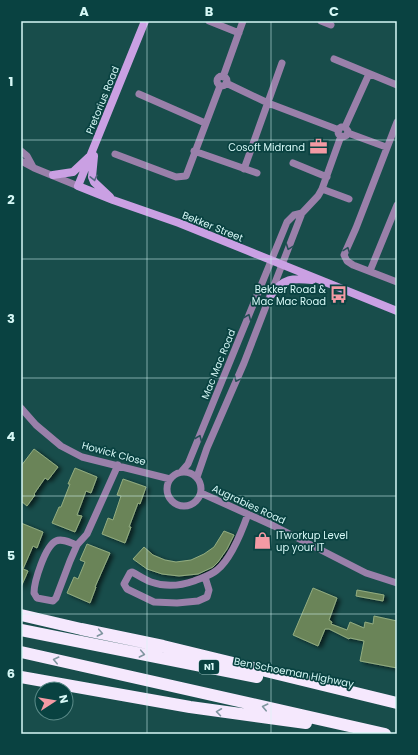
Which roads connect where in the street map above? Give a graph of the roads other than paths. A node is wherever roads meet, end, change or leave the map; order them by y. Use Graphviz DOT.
graph roads {
  1 [pos="145,21"];
  2 [pos="210,21"];
  3 [pos="243,21"];
  4 [pos="321,21"];
  5 [pos="331,25"];
  6 [pos="238,33"];
  7 [pos="334,59"];
  8 [pos="282,63"];
  9 [pos="368,74"];
  10 [pos="223,82"];
  11 [pos="397,85"];
  12 [pos="139,94"];
  13 [pos="268,102"];
  14 [pos="397,122"];
  15 [pos="206,123"];
  16 [pos="343,132"];
  17 [pos="386,147"];
  18 [pos="194,151"];
  19 [pos="21,152"];
  20 [pos="92,152"];
  21 [pos="115,154"];
  22 [pos="21,161"];
  23 [pos="293,163"];
  24 [pos="34,168"];
  25 [pos="244,169"];
  26 [pos="257,173"];
  27 [pos="53,175"];
  28 [pos="327,177"];
  29 [pos="78,186"];
  30 [pos="322,189"];
  31 [pos="113,200"];
  32 [pos="349,200"];
  33 [pos="397,206"];
  34 [pos="302,213"];
  35 [pos="271,261"];
  36 [pos="282,265"];
  37 [pos="370,272"];
  38 [pos="321,281"];
  39 [pos="397,282"];
  40 [pos="271,295"];
  41 [pos="397,312"];
  42 [pos="231,358"];
  43 [pos="244,364"];
  44 [pos="21,408"];
  45 [pos="118,465"];
  46 [pos="181,472"];
  47 [pos="197,477"];
  48 [pos="170,479"];
  49 [pos="201,493"];
  50 [pos="248,514"];
  51 [pos="77,545"];
  52 [pos="205,577"];
  53 [pos="397,583"];
  54 [pos="21,616"];
  55 [pos="21,630"];
  56 [pos="21,652"];
  57 [pos="24,677"];
  58 [pos="397,704"];
  59 [pos="384,734"];
  1 -- 20 [label="street, Pretorius Road"];
  2 -- 6 [label="street"];
  3 -- 6 [label="street"];
  4 -- 5 [label="street"];
  6 -- 10 [label="street"];
  7 -- 9 [label="street"];
  8 -- 13 [label="street"];
  9 -- 11 [label="street"];
  9 -- 16 [label="street"];
  10 -- 13 [label="street"];
  10 -- 15 [label="street"];
  12 -- 15 [label="street"];
  13 -- 16 [label="street"];
  13 -- 25 [label="street"];
  14 -- 17 [label="street"];
  15 -- 18 [label="street"];
  16 -- 17 [label="street"];
  16 -- 28 [label="street"];
  37 -- 17 [label="street, one-way"];
  18 -- 21 [label="street"];
  18 -- 25 [label="street"];
  19 -- 24 [label="street"];
  20 -- 27 [label="street"];
  20 -- 29 [label="street, Pretorius Road"];
  20 -- 31 [label="street, one-way"];
  22 -- 24 [label="street, Bekker Street"];
  23 -- 28 [label="street"];
  24 -- 27 [label="street, Bekker Street"];
  25 -- 26 [label="street"];
  27 -- 29 [label="street, Bekker Street"];
  28 -- 30 [label="street"];
  29 -- 31 [label="street, Bekker Street"];
  30 -- 32 [label="street"];
  30 -- 34 [label="street"];
  31 -- 35 [label="street, Bekker Street"];
  33 -- 37 [label="street"];
  34 -- 35 [label="street, Mac Mac Road"];
  34 -- 36 [label="street, one-way"];
  35 -- 36 [label="street, Bekker Street"];
  42 -- 35 [label="street, Mac Mac Road, one-way"];
  36 -- 38 [label="street, Bekker Street"];
  36 -- 40 [label="street"];
  37 -- 39 [label="street"];
  38 -- 40 [label="street"];
  38 -- 41 [label="street, Bekker Street"];
  40 -- 43 [label="street"];
  42 -- 43 [label="street"];
  46 -- 42 [label="street, Mac Mac Road, one-way"];
  43 -- 47 [label="street, one-way"];
  44 -- 45 [label="street, Howick Close"];
  45 -- 48 [label="street, Howick Close"];
  45 -- 51 [label="street"];
  46 -- 47 [label="street"];
  46 -- 48 [label="street"];
  47 -- 49 [label="street"];
  48 -- 49 [label="street"];
  49 -- 50 [label="street, Augrabies Road"];
  50 -- 52 [label="street"];
  50 -- 53 [label="street, Augrabies Road"];
  51 -- 51 [label="street"];
  52 -- 52 [label="street"];
  54 -- 58 [label="highway, one-way"];
  55 -- 58 [label="highway, Ben Schoeman Highway / N1, one-way"];
  59 -- 56 [label="highway, one-way"];
  59 -- 57 [label="highway, one-way"];
}
